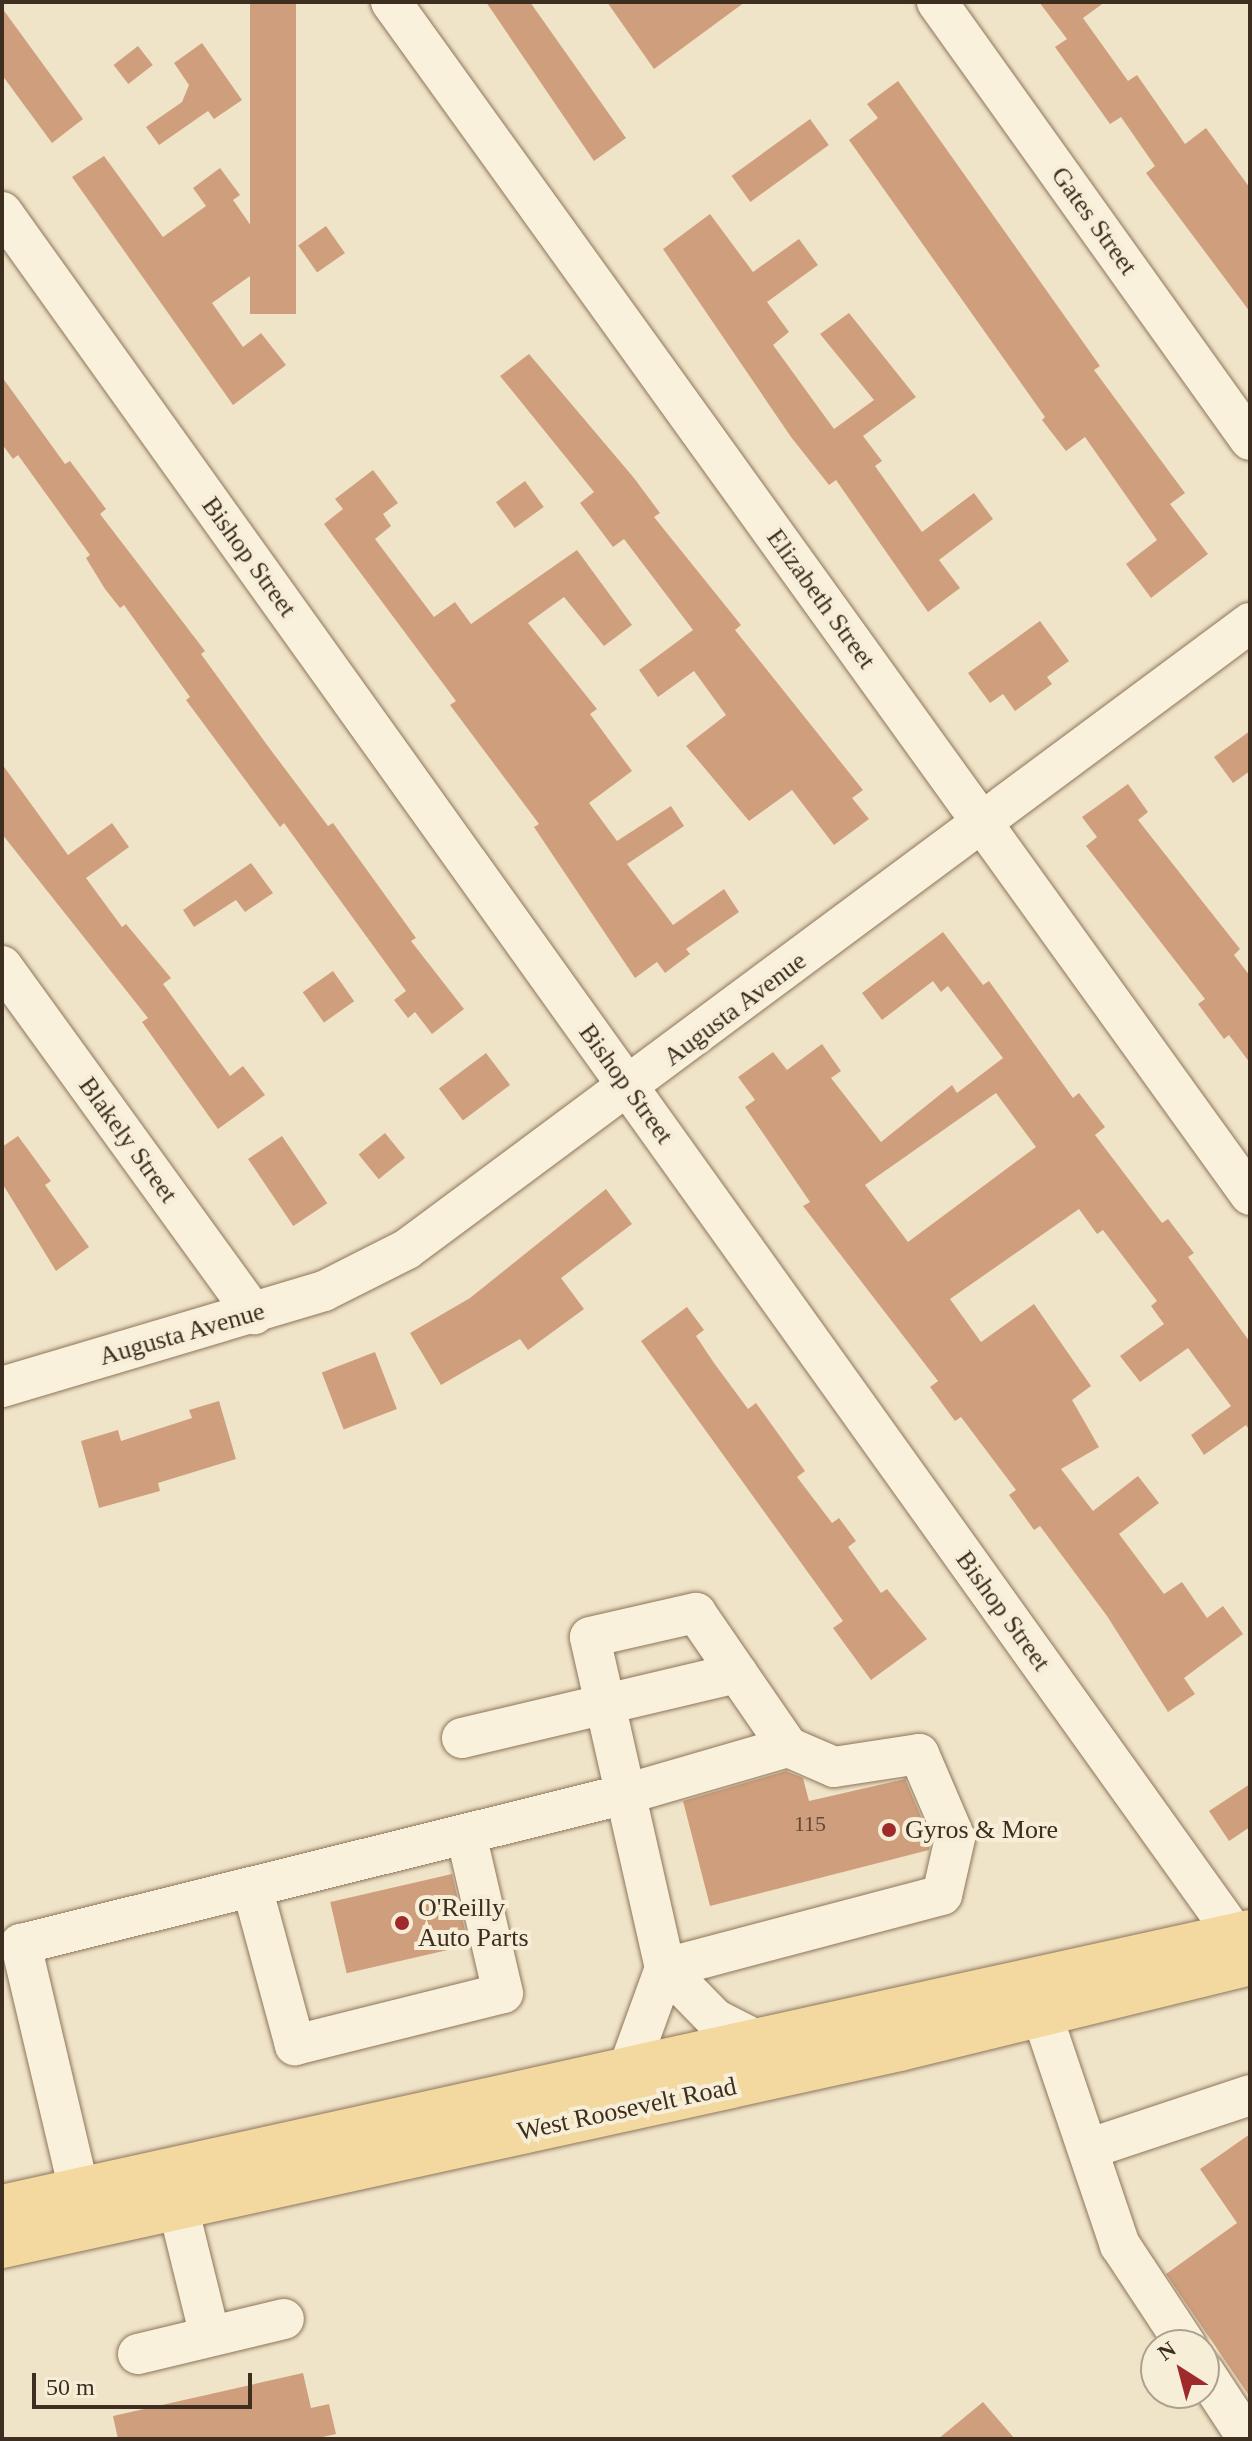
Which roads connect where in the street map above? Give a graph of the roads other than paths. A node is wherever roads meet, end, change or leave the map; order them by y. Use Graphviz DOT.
graph roads {
  1 [pos="391,2"];
  2 [pos="937,2"];
  3 [pos="2,212"];
  4 [pos="1250,440"];
  5 [pos="1250,623"];
  6 [pos="983,824"];
  7 [pos="2,966"];
  8 [pos="628,1087"];
  9 [pos="1250,1195"];
  10 [pos="254,1314"];
  11 [pos="2,1387"];
  12 [pos="737,1673"];
  13 [pos="606,1704"];
  14 [pos="462,1738"];
  15 [pos="788,1747"];
  16 [pos="626,1794"];
  17 [pos="466,1834"];
  18 [pos="252,1887"];
  19 [pos="1246,1946"];
  20 [pos="665,1968"];
  21 [pos="18,1997"];
  22 [pos="1042,2015"];
  23 [pos="754,2039"];
  24 [pos="629,2067"];
  25 [pos="1250,2095"];
  26 [pos="1088,2149"];
  27 [pos="79,2190"];
  28 [pos="2,2207"];
  29 [pos="178,2207"];
  30 [pos="2,2246"];
  31 [pos="284,2319"];
  32 [pos="1175,2329"];
  33 [pos="210,2336"];
  34 [pos="138,2354"];
  35 [pos="1220,2396"];
  36 [pos="1248,2439"];
  1 -- 6 [label="street, Elizabeth Street"];
  2 -- 4 [label="street, Gates Street"];
  3 -- 8 [label="street, Bishop Street"];
  5 -- 6 [label="street, Augusta Avenue"];
  6 -- 8 [label="street, Augusta Avenue"];
  6 -- 9 [label="street, Elizabeth Street"];
  7 -- 10 [label="street, Blakely Street"];
  8 -- 10 [label="street, Augusta Avenue"];
  8 -- 19 [label="street, Bishop Street"];
  10 -- 11 [label="street, Augusta Avenue"];
  12 -- 13 [label="street"];
  12 -- 13 [label="street"];
  12 -- 15 [label="street"];
  13 -- 14 [label="street"];
  13 -- 16 [label="street"];
  15 -- 16 [label="street"];
  15 -- 20 [label="street"];
  16 -- 17 [label="street"];
  16 -- 20 [label="street"];
  17 -- 18 [label="street"];
  17 -- 18 [label="street"];
  18 -- 21 [label="street"];
  19 -- 22 [label="main road, West Roosevelt Road"];
  19 -- 23 [label="main road, West Roosevelt Road"];
  20 -- 23 [label="street"];
  20 -- 24 [label="street"];
  21 -- 27 [label="street"];
  22 -- 26 [label="street"];
  22 -- 29 [label="main road, West Roosevelt Road"];
  23 -- 24 [label="main road, West Roosevelt Road"];
  24 -- 27 [label="main road, West Roosevelt Road"];
  25 -- 26 [label="street"];
  26 -- 32 [label="street"];
  27 -- 28 [label="main road, West Roosevelt Road"];
  29 -- 30 [label="main road, West Roosevelt Road"];
  29 -- 33 [label="street"];
  31 -- 33 [label="street"];
  33 -- 34 [label="street"];
  35 -- 36 [label="street"];
}
